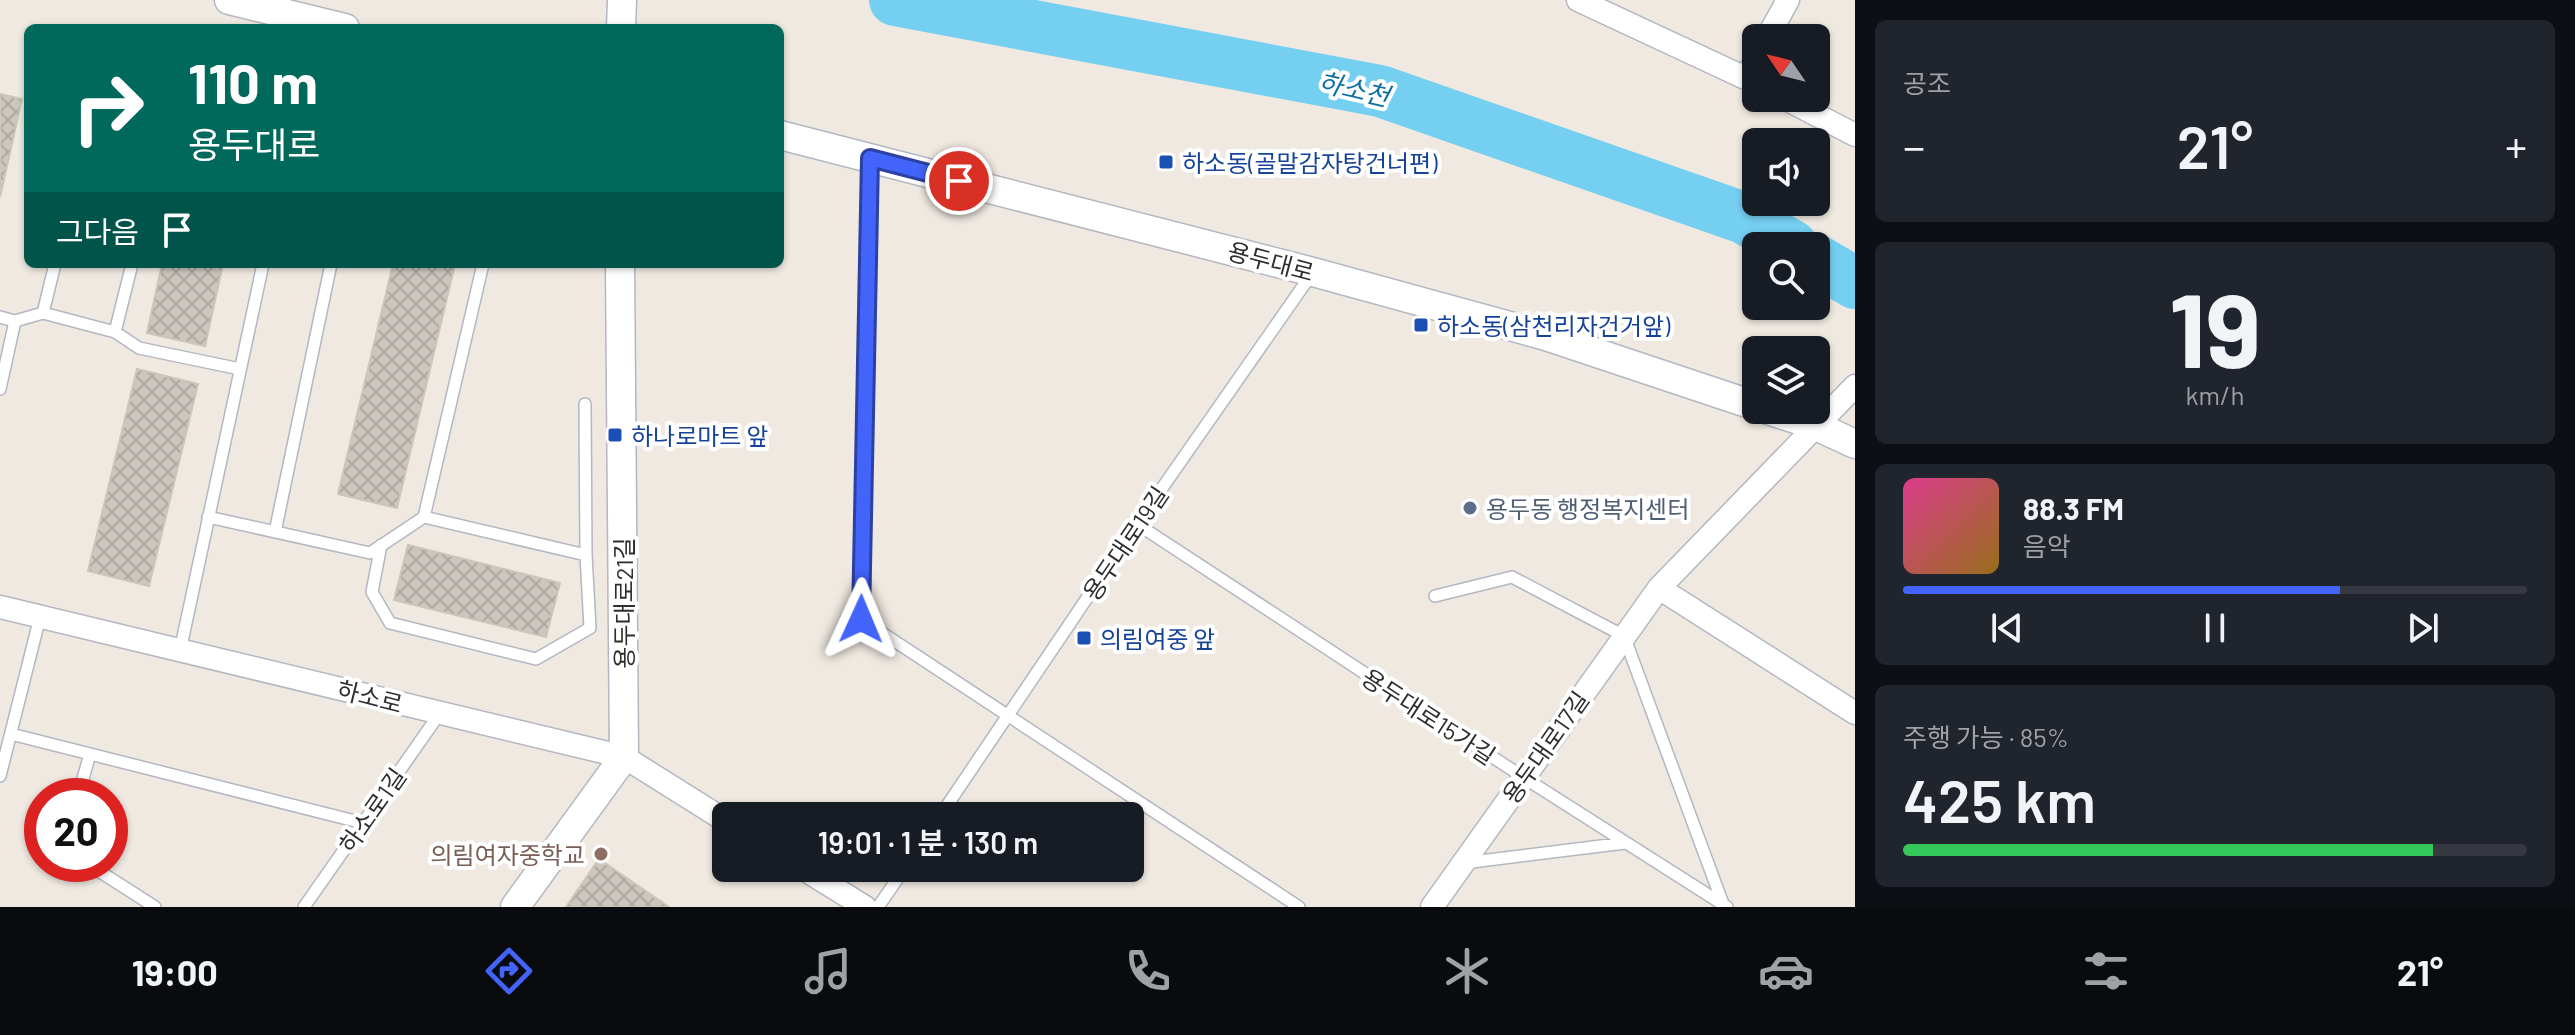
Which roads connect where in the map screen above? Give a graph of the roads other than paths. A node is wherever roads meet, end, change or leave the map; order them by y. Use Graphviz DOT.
graph roads {
  1 [pos="229,0"];
  2 [pos="1578,0"];
  3 [pos="1788,0"];
  4 [pos="328,24"];
  5 [pos="1775,24"];
  6 [pos="1742,68"];
  7 [pos="1811,112"];
  8 [pos="1855,135"];
  9 [pos="784,136"];
  10 [pos="870,158"];
  11 [pos="54,268"];
  12 [pos="131,268"];
  13 [pos="262,268"];
  14 [pos="330,268"];
  15 [pos="482,268"];
  16 [pos="620,268"];
  17 [pos="1313,272"];
  18 [pos="43,313"];
  19 [pos="0,317"];
  20 [pos="15,321"];
  21 [pos="115,332"];
  22 [pos="240,369"];
  23 [pos="1855,386"];
  24 [pos="0,389"];
  25 [pos="1742,401"];
  26 [pos="585,404"];
  27 [pos="1811,424"];
  28 [pos="1814,425"];
  29 [pos="1855,444"];
  30 [pos="208,517"];
  31 [pos="424,517"];
  32 [pos="1137,524"];
  33 [pos="275,532"];
  34 [pos="381,545"];
  35 [pos="586,555"];
  36 [pos="1659,588"];
  37 [pos="1435,596"];
  38 [pos="0,607"];
  39 [pos="40,617"];
  40 [pos="1624,636"];
  41 [pos="180,651"];
  42 [pos="440,713"];
  43 [pos="1855,713"];
  44 [pos="1008,715"];
  45 [pos="11,734"];
  46 [pos="90,754"];
  47 [pos="624,757"];
  48 [pos="0,776"];
  49 [pos="1523,777"];
  50 [pos="83,778"];
  51 [pos="949,802"];
  52 [pos="712,812"];
  53 [pos="363,823"];
  54 [pos="1626,843"];
  55 [pos="1463,863"];
  56 [pos="116,882"];
  57 [pos="825,882"];
  58 [pos="895,882"];
  59 [pos="1725,906"];
  60 [pos="155,907"];
  61 [pos="304,907"];
  62 [pos="515,907"];
  63 [pos="865,907"];
  64 [pos="878,907"];
  65 [pos="1299,907"];
  66 [pos="1432,907"];
  1 -- 4 [label="street"];
  2 -- 6 [label="street"];
  3 -- 5 [label="street"];
  7 -- 8 [label="street"];
  9 -- 10 [label="street, 용두대로"];
  10 -- 17 [label="street, 용두대로"];
  10 -- 44 [label="lane"];
  11 -- 18 [label="lane"];
  12 -- 21 [label="lane"];
  13 -- 22 [label="lane"];
  14 -- 33 [label="lane"];
  15 -- 31 [label="lane"];
  16 -- 47 [label="street, 용두대로21길"];
  17 -- 25 [label="street, 용두대로"];
  17 -- 32 [label="lane, 용두대로19길"];
  18 -- 20 [label="lane"];
  18 -- 21 [label="lane"];
  19 -- 20 [label="lane"];
  20 -- 24 [label="lane"];
  21 -- 22 [label="lane"];
  22 -- 30 [label="lane"];
  23 -- 28 [label="street, 용두대로17길"];
  26 -- 35 [label="lane"];
  27 -- 28 [label="street"];
  28 -- 29 [label="street"];
  28 -- 36 [label="street, 용두대로17길"];
  30 -- 33 [label="lane"];
  30 -- 41 [label="lane"];
  31 -- 34 [label="lane"];
  31 -- 35 [label="lane"];
  32 -- 44 [label="lane, 용두대로19길"];
  32 -- 49 [label="lane, 용두대로15가길"];
  33 -- 34 [label="lane"];
  34 -- 35 [label="lane"];
  36 -- 40 [label="street, 용두대로17길"];
  36 -- 43 [label="street"];
  37 -- 40 [label="lane"];
  38 -- 39 [label="street, 하소로"];
  39 -- 41 [label="street, 하소로"];
  39 -- 45 [label="lane"];
  40 -- 49 [label="street, 용두대로17길"];
  40 -- 59 [label="lane, 용두대로15가길"];
  41 -- 42 [label="street, 하소로"];
  42 -- 47 [label="street, 하소로"];
  42 -- 53 [label="lane, 하소로1길"];
  44 -- 51 [label="lane, 용두대로19길"];
  44 -- 65 [label="lane"];
  45 -- 46 [label="lane"];
  45 -- 48 [label="lane"];
  46 -- 50 [label="lane"];
  46 -- 53 [label="lane"];
  47 -- 52 [label="street, 하소로"];
  47 -- 62 [label="street"];
  49 -- 54 [label="lane, 용두대로15가길"];
  49 -- 55 [label="street, 용두대로17길"];
  53 -- 61 [label="lane, 하소로1길"];
  54 -- 55 [label="lane"];
  54 -- 59 [label="lane, 용두대로15가길"];
  55 -- 66 [label="street, 용두대로17길"];
  56 -- 60 [label="lane"];
  57 -- 63 [label="street"];
  58 -- 64 [label="lane"];
}
